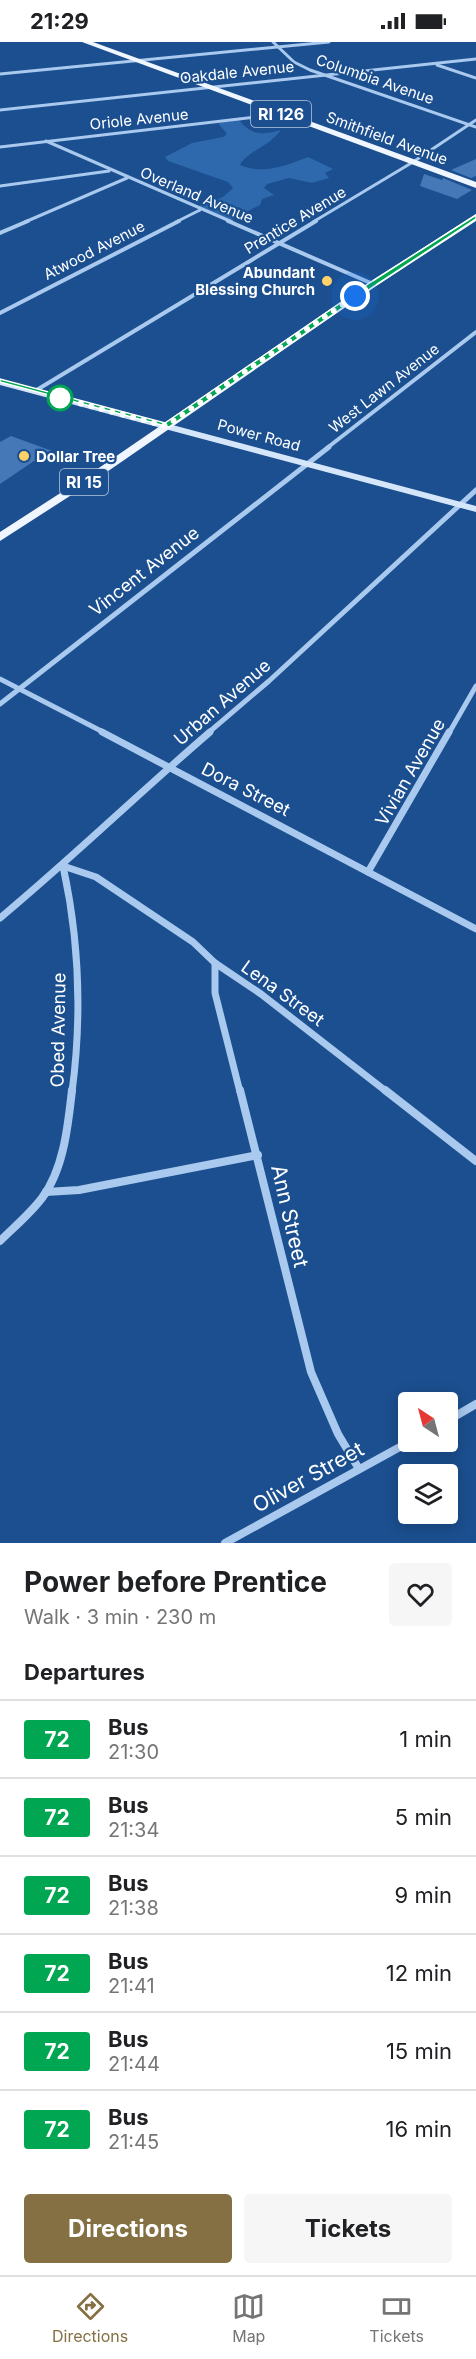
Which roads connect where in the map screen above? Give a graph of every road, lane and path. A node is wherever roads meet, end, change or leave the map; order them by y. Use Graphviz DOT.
graph roads {
  1 [pos="86,42"];
  2 [pos="273,42"];
  3 [pos="329,42"];
  4 [pos="278,47"];
  5 [pos="476,59"];
  6 [pos="137,61"];
  7 [pos="432,64"];
  8 [pos="0,74"];
  9 [pos="324,75"];
  10 [pos="476,78"];
  11 [pos="210,87"];
  12 [pos="0,110"];
  13 [pos="282,114"];
  14 [pos="476,120"];
  15 [pos="469,124"];
  16 [pos="476,127"];
  17 [pos="46,141"];
  18 [pos="0,147"];
  19 [pos="413,162"];
  20 [pos="110,170"];
  21 [pos="127,178"];
  22 [pos="476,185"];
  23 [pos="0,186"];
  24 [pos="200,210"];
  25 [pos="476,217"];
  26 [pos="0,231"];
  27 [pos="280,243"];
  28 [pos="373,284"];
  29 [pos="0,313"];
  30 [pos="476,332"];
  31 [pos="0,382"];
  32 [pos="35,391"];
  33 [pos="166,426"];
  34 [pos="307,464"];
  35 [pos="476,490"];
  36 [pos="460,505"];
  37 [pos="476,509"];
  38 [pos="3,532"];
  39 [pos="0,679"];
  40 [pos="476,686"];
  41 [pos="18,689"];
  42 [pos="0,704"];
  43 [pos="170,767"];
  44 [pos="63,866"];
  45 [pos="368,872"];
  46 [pos="0,918"];
  47 [pos="476,929"];
  48 [pos="215,963"];
  49 [pos="258,1155"];
  50 [pos="476,1161"];
  51 [pos="46,1192"];
  52 [pos="0,1241"];
  53 [pos="476,1404"];
  54 [pos="458,1415"];
  55 [pos="398,1448"];
  56 [pos="359,1469"];
  57 [pos="225,1543"];
  1 -- 6 [label="main road, Smithfield Avenue / RI 126"];
  2 -- 4 [label="street, Columbia Avenue"];
  3 -- 4 [label="street"];
  4 -- 6 [label="street"];
  4 -- 9 [label="street, Columbia Avenue"];
  5 -- 7 [label="street, Oakdale Avenue"];
  6 -- 8 [label="street"];
  6 -- 11 [label="main road, Smithfield Avenue / RI 126"];
  7 -- 9 [label="street, Oakdale Avenue"];
  7 -- 10 [label="street"];
  9 -- 11 [label="street, Oakdale Avenue"];
  9 -- 15 [label="street, Columbia Avenue"];
  11 -- 12 [label="street, Oakdale Avenue"];
  11 -- 13 [label="main road, Smithfield Avenue / RI 126"];
  13 -- 17 [label="street, Oriole Avenue"];
  13 -- 19 [label="main road, Smithfield Avenue / RI 126"];
  14 -- 15 [label="street, Prentice Avenue"];
  15 -- 16 [label="street, Columbia Avenue"];
  15 -- 19 [label="street, Prentice Avenue"];
  17 -- 18 [label="street, Oriole Avenue"];
  17 -- 20 [label="street, Overland Avenue"];
  19 -- 22 [label="main road, Smithfield Avenue / RI 126"];
  19 -- 27 [label="street, Prentice Avenue"];
  20 -- 21 [label="street, Overland Avenue"];
  20 -- 23 [label="street"];
  21 -- 24 [label="street, Overland Avenue"];
  21 -- 26 [label="street"];
  24 -- 27 [label="street, Overland Avenue"];
  24 -- 29 [label="street, Atwood Avenue"];
  25 -- 28 [label="main road, RI 15"];
  27 -- 28 [label="street, Overland Avenue"];
  27 -- 32 [label="street, Prentice Avenue"];
  28 -- 33 [label="main road, RI 15"];
  30 -- 34 [label="street, West Lawn Avenue"];
  31 -- 32 [label="main road, Power Road"];
  32 -- 33 [label="main road, Power Road"];
  33 -- 34 [label="main road, Power Road"];
  33 -- 38 [label="main road, RI 15"];
  34 -- 36 [label="main road, Power Road"];
  34 -- 41 [label="street, Vincent Avenue"];
  35 -- 36 [label="street, Urban Avenue"];
  36 -- 37 [label="main road, Power Road"];
  36 -- 43 [label="street, Urban Avenue"];
  39 -- 41 [label="street, Dora Street"];
  40 -- 45 [label="street, Vivian Avenue"];
  41 -- 42 [label="street, Vincent Avenue"];
  41 -- 43 [label="street, Dora Street"];
  43 -- 44 [label="street, Urban Avenue"];
  43 -- 45 [label="street, Dora Street"];
  44 -- 46 [label="street, Urban Avenue"];
  44 -- 48 [label="street, Lena Street"];
  44 -- 51 [label="street, Obed Avenue"];
  45 -- 47 [label="street, Dora Street"];
  48 -- 49 [label="street, Ann Street"];
  48 -- 50 [label="street, Lena Street"];
  49 -- 51 [label="street"];
  49 -- 56 [label="street, Ann Street"];
  51 -- 52 [label="street, Obed Avenue"];
  53 -- 54 [label="street"];
  55 -- 56 [label="street, Oliver Street"];
  56 -- 57 [label="street, Oliver Street"];
}
